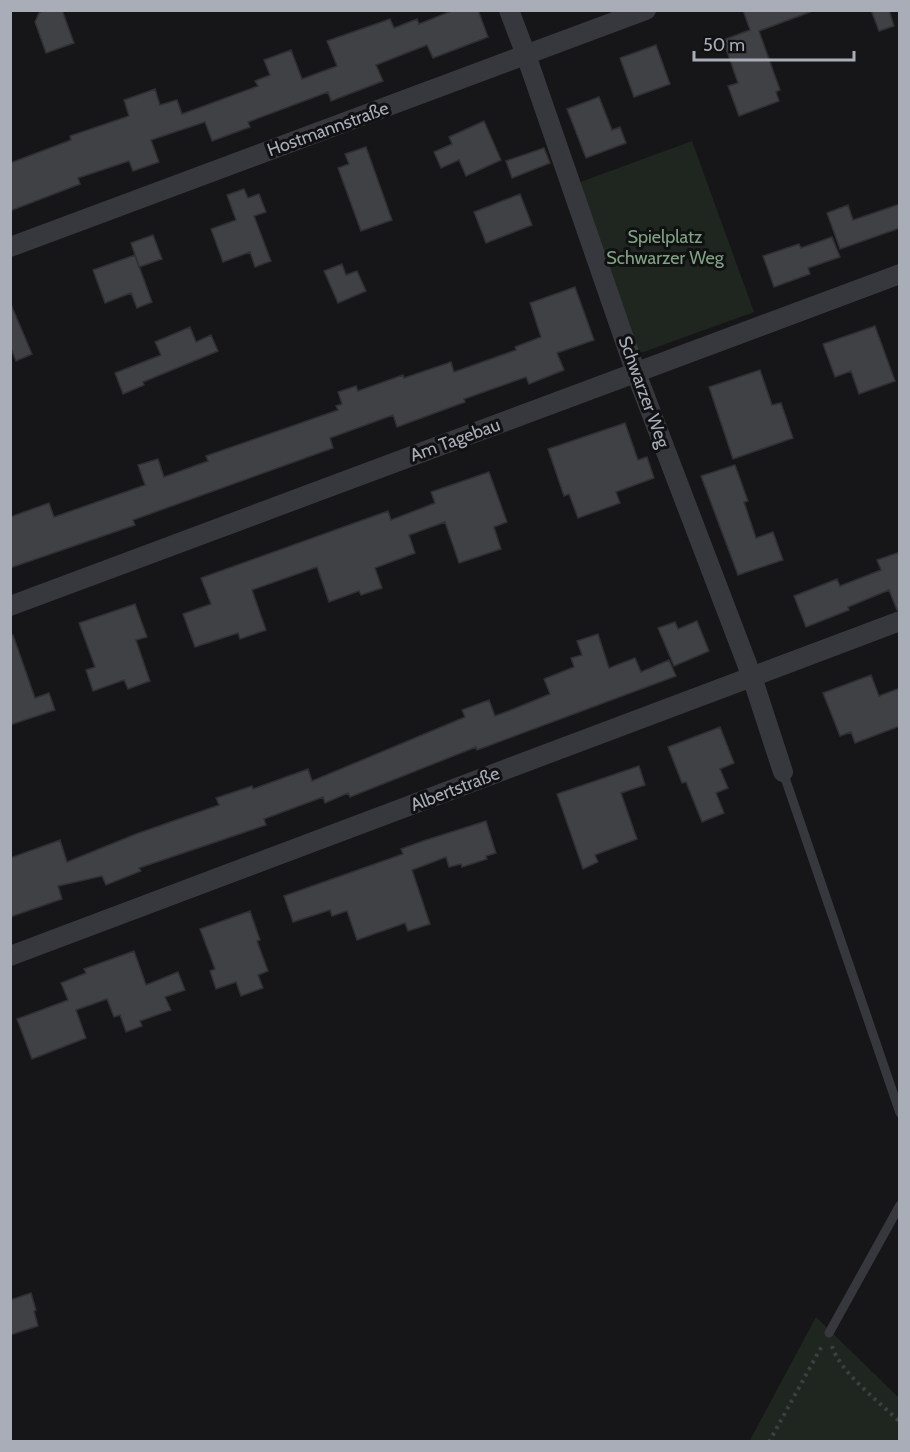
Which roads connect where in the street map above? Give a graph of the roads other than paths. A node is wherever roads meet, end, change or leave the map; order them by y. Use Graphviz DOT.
graph roads {
  1 [pos="509,10"];
  2 [pos="646,10"];
  3 [pos="526,55"];
  4 [pos="10,246"];
  5 [pos="900,274"];
  6 [pos="636,373"];
  7 [pos="10,606"];
  8 [pos="900,621"];
  9 [pos="752,677"];
  10 [pos="783,772"];
  11 [pos="10,956"];
  12 [pos="900,1113"];
  13 [pos="900,1205"];
  14 [pos="829,1333"];
  1 -- 3 [label="street, Schwarzer Weg"];
  2 -- 3 [label="street, Hostmannstraße"];
  3 -- 4 [label="street, Hostmannstraße"];
  3 -- 6 [label="street, Schwarzer Weg"];
  5 -- 6 [label="street, Am Tagebau"];
  6 -- 7 [label="street, Am Tagebau"];
  6 -- 9 [label="street, Schwarzer Weg"];
  8 -- 9 [label="street, Albertstraße"];
  9 -- 10 [label="street, Schwarzer Weg"];
  9 -- 11 [label="street, Albertstraße"];
  10 -- 12 [label="lane"];
  13 -- 14 [label="lane"];
}
